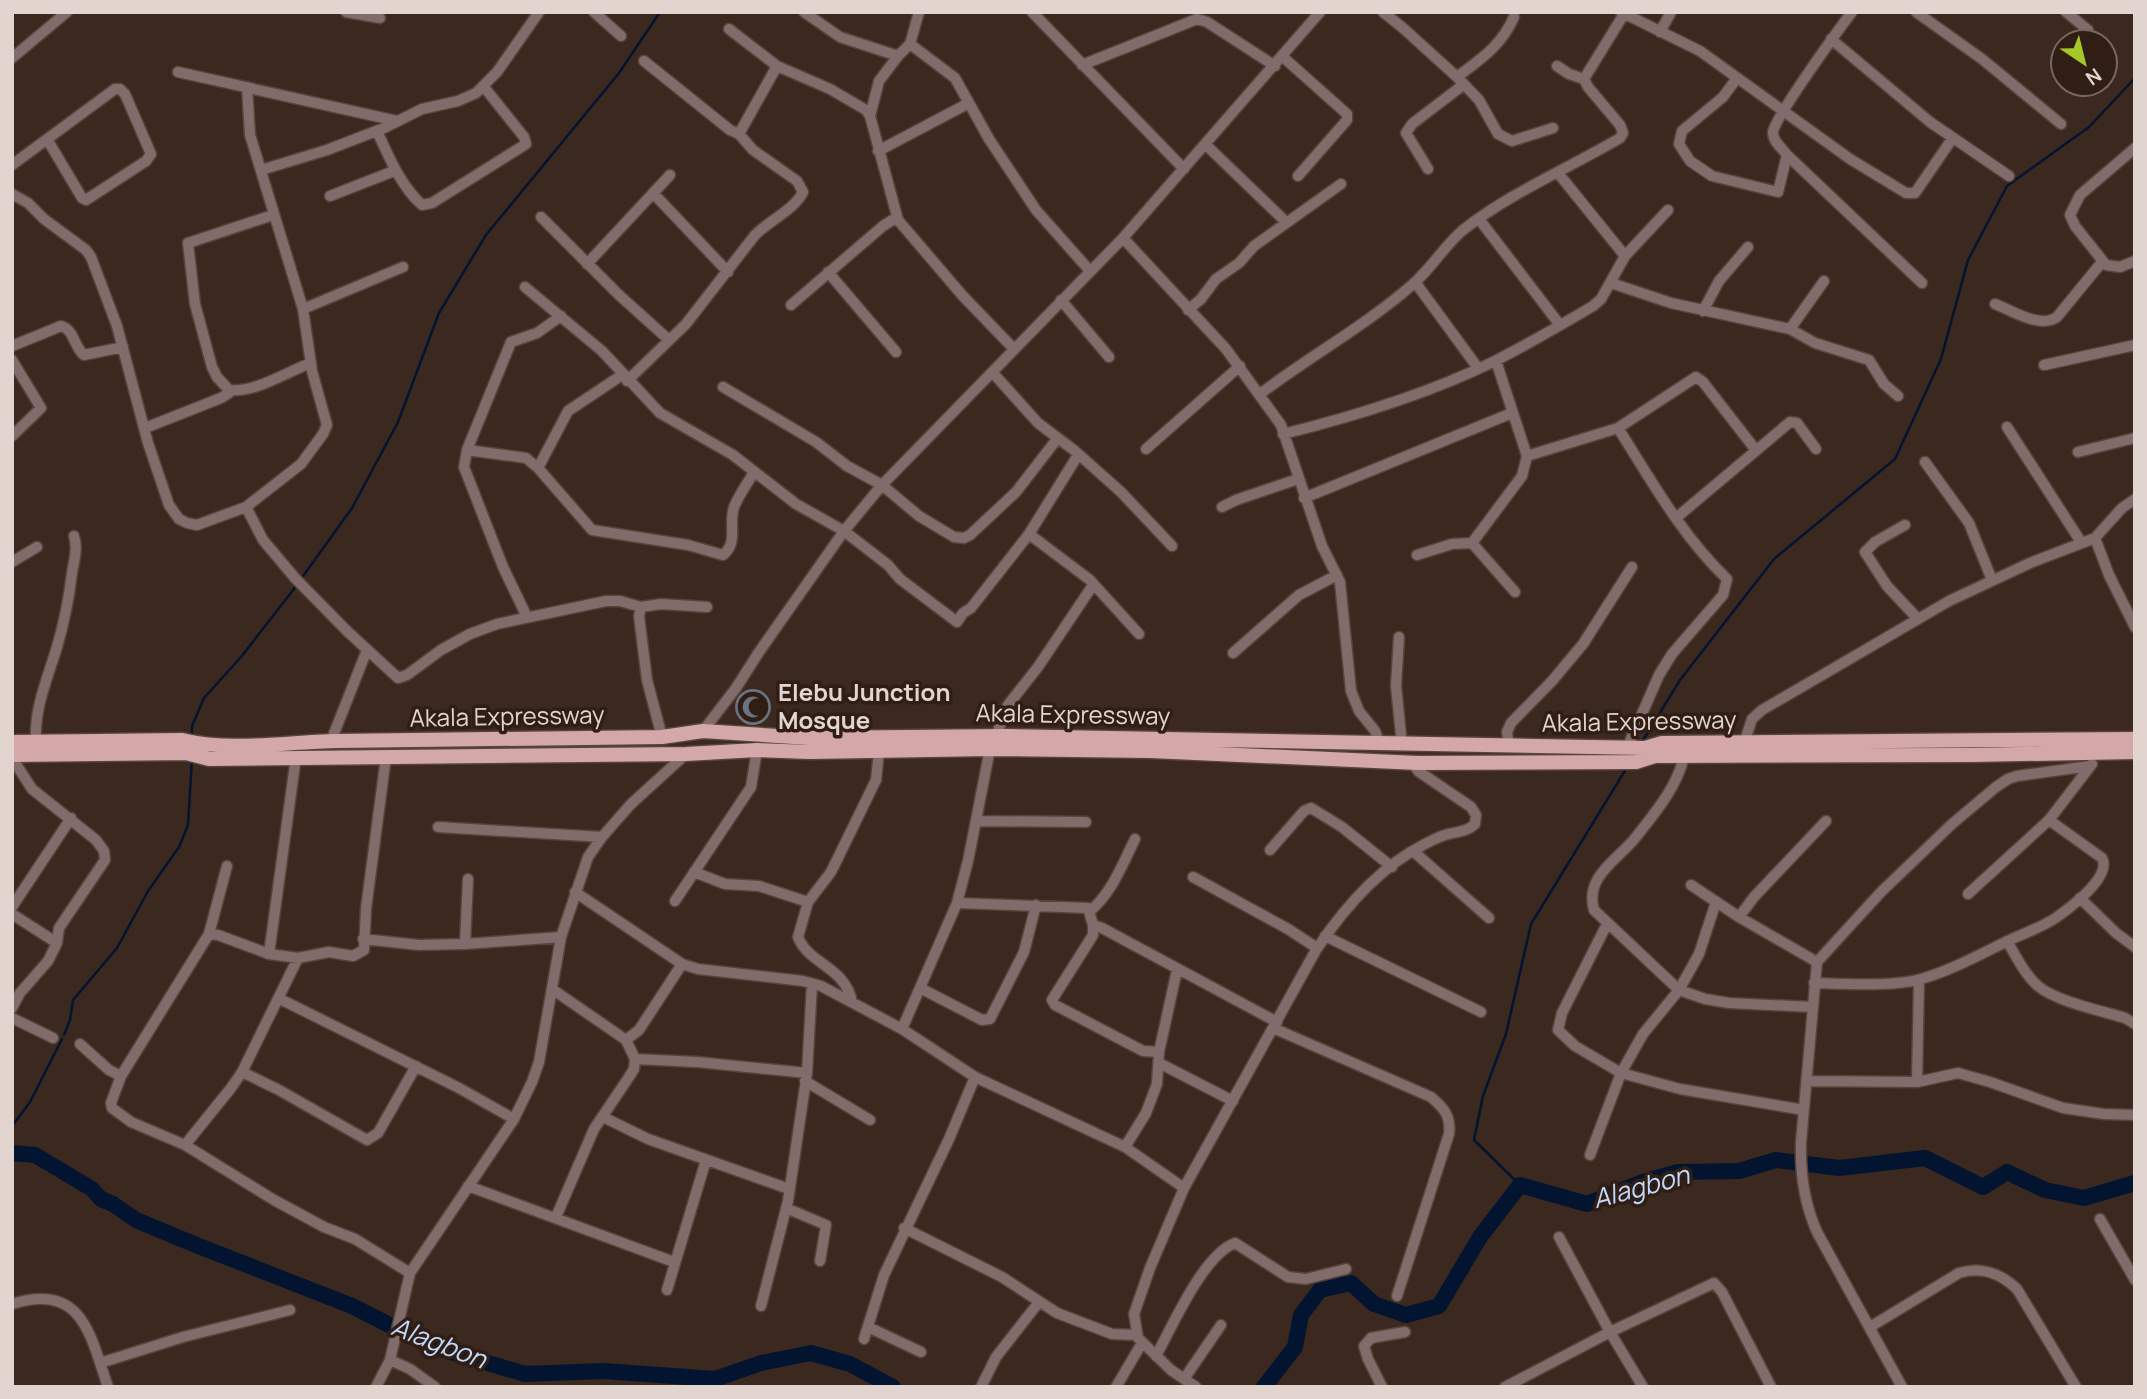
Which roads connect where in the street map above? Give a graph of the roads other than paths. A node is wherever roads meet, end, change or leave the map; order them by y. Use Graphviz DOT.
graph roads {
  1 [pos="67,12"];
  2 [pos="346,12"];
  3 [pos="540,12"];
  4 [pos="594,12"];
  5 [pos="804,12"];
  6 [pos="919,12"];
  7 [pos="1032,12"];
  8 [pos="1320,12"];
  9 [pos="1383,12"];
  10 [pos="1671,12"];
  11 [pos="1852,12"];
  12 [pos="1916,12"];
  13 [pos="2066,12"];
  14 [pos="1623,13"];
  15 [pos="1514,17"];
  16 [pos="380,18"];
  17 [pos="2086,28"];
  18 [pos="729,29"];
  19 [pos="1660,32"];
  20 [pos="621,36"];
  21 [pos="1831,39"];
  22 [pos="910,44"];
  23 [pos="898,56"];
  24 [pos="1283,57"];
  25 [pos="12,58"];
  26 [pos="644,61"];
  27 [pos="1082,65"];
  28 [pos="777,66"];
  29 [pos="1275,66"];
  30 [pos="1556,66"];
  31 [pos="178,72"];
  32 [pos="1737,78"];
  33 [pos="1584,79"];
  34 [pos="1460,81"];
  35 [pos="247,87"];
  36 [pos="484,87"];
  37 [pos="969,103"];
  38 [pos="1784,111"];
  39 [pos="870,116"];
  40 [pos="397,121"];
  41 [pos="2061,124"];
  42 [pos="1553,128"];
  43 [pos="377,131"];
  44 [pos="739,134"];
  45 [pos="47,139"];
  46 [pos="1952,139"];
  47 [pos="1206,145"];
  48 [pos="2135,148"];
  49 [pos="878,151"];
  50 [pos="1787,155"];
  51 [pos="12,165"];
  52 [pos="1184,169"];
  53 [pos="1428,169"];
  54 [pos="261,170"];
  55 [pos="394,171"];
  56 [pos="1558,173"];
  57 [pos="670,174"];
  58 [pos="1298,176"];
  59 [pos="2008,176"];
  60 [pos="1341,184"];
  61 [pos="653,193"];
  62 [pos="12,194"];
  63 [pos="330,196"];
  64 [pos="1668,210"];
  65 [pos="273,215"];
  66 [pos="541,217"];
  67 [pos="897,217"];
  68 [pos="1479,219"];
  69 [pos="1286,222"];
  70 [pos="1123,238"];
  71 [pos="1748,247"];
  72 [pos="1625,256"];
  73 [pos="2102,261"];
  74 [pos="2135,261"];
  75 [pos="587,264"];
  76 [pos="403,267"];
  77 [pos="1090,271"];
  78 [pos="728,272"];
  79 [pos="828,272"];
  80 [pos="1824,281"];
  81 [pos="1415,282"];
  82 [pos="1611,283"];
  83 [pos="1923,283"];
  84 [pos="525,287"];
  85 [pos="1061,300"];
  86 [pos="1995,304"];
  87 [pos="791,305"];
  88 [pos="303,309"];
  89 [pos="1188,310"];
  90 [pos="1703,311"];
  91 [pos="561,316"];
  92 [pos="1560,325"];
  93 [pos="1790,329"];
  94 [pos="669,340"];
  95 [pos="2135,345"];
  96 [pos="12,346"];
  97 [pos="123,347"];
  98 [pos="1013,348"];
  99 [pos="896,352"];
  100 [pos="1109,357"];
  101 [pos="12,360"];
  102 [pos="1496,361"];
  103 [pos="311,363"];
  104 [pos="2044,365"];
  105 [pos="1240,366"];
  106 [pos="1478,368"];
  107 [pos="993,373"];
  108 [pos="625,378"];
  109 [pos="723,387"];
  110 [pos="229,390"];
  111 [pos="1260,394"];
  112 [pos="1898,396"];
  113 [pos="1512,413"];
  114 [pos="2007,427"];
  115 [pos="145,428"];
  116 [pos="1618,428"];
  117 [pos="1283,434"];
  118 [pos="12,436"];
  119 [pos="2135,438"];
  120 [pos="1058,439"];
  121 [pos="1146,449"];
  122 [pos="1755,449"];
  123 [pos="1816,449"];
  124 [pos="467,450"];
  125 [pos="2078,452"];
  126 [pos="1078,455"];
  127 [pos="1527,456"];
  128 [pos="1925,462"];
  129 [pos="538,468"];
  130 [pos="754,472"];
  131 [pos="1298,479"];
  132 [pos="882,485"];
  133 [pos="1304,498"];
  134 [pos="2135,500"];
  135 [pos="246,507"];
  136 [pos="1222,507"];
  137 [pos="1676,518"];
  138 [pos="1906,525"];
  139 [pos="844,531"];
  140 [pos="1029,534"];
  141 [pos="74,536"];
  142 [pos="2095,538"];
  143 [pos="2081,542"];
  144 [pos="1472,543"];
  145 [pos="1172,546"];
  146 [pos="37,547"];
  147 [pos="1417,555"];
  148 [pos="12,562"];
  149 [pos="1632,567"];
  150 [pos="1337,575"];
  151 [pos="1992,580"];
  152 [pos="1093,585"];
  153 [pos="1515,592"];
  154 [pos="641,607"];
  155 [pos="707,607"];
  156 [pos="527,617"];
  157 [pos="1918,619"];
  158 [pos="2135,627"];
  159 [pos="1139,634"];
  160 [pos="1399,637"];
  161 [pos="367,650"];
  162 [pos="1233,653"];
  163 [pos="703,731"];
  164 [pos="662,737"];
  165 [pos="331,741"];
  166 [pos="2134,741"];
  167 [pos="36,742"];
  168 [pos="1327,742"];
  169 [pos="12,743"];
  170 [pos="993,743"];
  171 [pos="1744,743"];
  172 [pos="810,745"];
  173 [pos="1380,745"];
  174 [pos="1402,745"];
  175 [pos="184,746"];
  176 [pos="1509,747"];
  177 [pos="1627,748"];
  178 [pos="1991,748"];
  179 [pos="1808,749"];
  180 [pos="757,750"];
  181 [pos="879,752"];
  182 [pos="2099,753"];
  183 [pos="685,754"];
  184 [pos="1684,756"];
  185 [pos="12,757"];
  186 [pos="296,757"];
  187 [pos="386,757"];
  188 [pos="1325,758"];
  189 [pos="1418,763"];
  190 [pos="2090,766"];
  191 [pos="71,818"];
  192 [pos="2049,820"];
  193 [pos="976,821"];
  194 [pos="1826,821"];
  195 [pos="1086,822"];
  196 [pos="438,827"];
  197 [pos="601,837"];
  198 [pos="1135,839"];
  199 [pos="1270,850"];
  200 [pos="1413,850"];
  201 [pos="228,866"];
  202 [pos="1392,866"];
  203 [pos="694,873"];
  204 [pos="1193,877"];
  205 [pos="468,878"];
  206 [pos="1691,885"];
  207 [pos="575,892"];
  208 [pos="1968,894"];
  209 [pos="2080,898"];
  210 [pos="675,901"];
  211 [pos="808,902"];
  212 [pos="1716,902"];
  213 [pos="957,903"];
  214 [pos="1036,905"];
  215 [pos="12,907"];
  216 [pos="1089,912"];
  217 [pos="12,914"];
  218 [pos="1739,917"];
  219 [pos="1489,918"];
  220 [pos="1607,923"];
  221 [pos="1094,925"];
  222 [pos="209,934"];
  223 [pos="1325,936"];
  224 [pos="561,937"];
  225 [pos="363,939"];
  226 [pos="2007,941"];
  227 [pos="57,943"];
  228 [pos="465,944"];
  229 [pos="2135,947"];
  230 [pos="1317,948"];
  231 [pos="269,954"];
  232 [pos="298,958"];
  233 [pos="1817,962"];
  234 [pos="682,964"];
  235 [pos="1177,970"];
  236 [pos="1919,980"];
  237 [pos="1814,983"];
  238 [pos="812,984"];
  239 [pos="920,988"];
  240 [pos="552,989"];
  241 [pos="1679,990"];
  242 [pos="279,999"];
  243 [pos="852,1002"];
  244 [pos="1812,1007"];
  245 [pos="12,1008"];
  246 [pos="1481,1012"];
  247 [pos="12,1018"];
  248 [pos="2135,1024"];
  249 [pos="1275,1025"];
  250 [pos="902,1029"];
  251 [pos="52,1038"];
  252 [pos="626,1040"];
  253 [pos="80,1044"];
  254 [pos="1159,1057"];
  255 [pos="635,1059"];
  256 [pos="416,1066"];
  257 [pos="242,1072"];
  258 [pos="1621,1073"];
  259 [pos="121,1076"];
  260 [pos="806,1077"];
  261 [pos="975,1077"];
  262 [pos="1807,1081"];
  263 [pos="1917,1082"];
  264 [pos="1233,1101"];
  265 [pos="1804,1110"];
  266 [pos="2135,1115"];
  267 [pos="603,1116"];
  268 [pos="513,1119"];
  269 [pos="870,1120"];
  270 [pos="186,1145"];
  271 [pos="1125,1147"];
  272 [pos="1590,1155"];
  273 [pos="706,1160"];
  274 [pos="468,1186"];
  275 [pos="1184,1188"];
  276 [pos="789,1189"];
  277 [pos="786,1208"];
  278 [pos="556,1216"];
  279 [pos="2100,1219"];
  280 [pos="904,1228"];
  281 [pos="1559,1237"];
  282 [pos="820,1261"];
  283 [pos="674,1262"];
  284 [pos="1346,1269"];
  285 [pos="410,1273"];
  286 [pos="2135,1280"];
  287 [pos="667,1290"];
  288 [pos="1397,1296"];
  289 [pos="1039,1302"];
  290 [pos="12,1304"];
  291 [pos="761,1306"];
  292 [pos="290,1310"];
  293 [pos="1221,1325"];
  294 [pos="868,1326"];
  295 [pos="1870,1327"];
  296 [pos="1405,1332"];
  297 [pos="1610,1332"];
  298 [pos="864,1339"];
  299 [pos="1140,1339"];
  300 [pos="921,1352"];
  301 [pos="1156,1356"];
  302 [pos="390,1360"];
  303 [pos="100,1363"];
  304 [pos="1184,1379"];
  305 [pos="1513,1385"];
  306 [pos="108,1387"];
  307 [pos="376,1387"];
  308 [pos="435,1387"];
  309 [pos="981,1387"];
  310 [pos="1116,1387"];
  311 [pos="1196,1387"];
  312 [pos="1382,1387"];
  313 [pos="1643,1387"];
  314 [pos="1772,1387"];
  315 [pos="1902,1387"];
  316 [pos="2077,1387"];
  1 -- 25 [label="street"];
  2 -- 16 [label="street"];
  3 -- 36 [label="street"];
  4 -- 20 [label="street"];
  5 -- 23 [label="street"];
  6 -- 22 [label="street"];
  7 -- 27 [label="street"];
  8 -- 24 [label="street"];
  9 -- 34 [label="street"];
  10 -- 19 [label="street"];
  11 -- 21 [label="street"];
  12 -- 41 [label="street"];
  13 -- 17 [label="street"];
  14 -- 19 [label="street"];
  14 -- 33 [label="street"];
  15 -- 34 [label="street"];
  18 -- 28 [label="street"];
  19 -- 32 [label="street"];
  21 -- 38 [label="street"];
  21 -- 46 [label="street"];
  22 -- 23 [label="street"];
  22 -- 37 [label="street"];
  23 -- 39 [label="street"];
  24 -- 29 [label="street"];
  24 -- 58 [label="street"];
  26 -- 44 [label="street"];
  27 -- 29 [label="street"];
  27 -- 52 [label="street"];
  28 -- 39 [label="street"];
  28 -- 44 [label="street"];
  29 -- 47 [label="street"];
  30 -- 33 [label="street"];
  31 -- 35 [label="street"];
  32 -- 38 [label="street"];
  32 -- 50 [label="street"];
  33 -- 56 [label="street"];
  34 -- 42 [label="street"];
  34 -- 53 [label="street"];
  35 -- 40 [label="street"];
  35 -- 54 [label="street"];
  36 -- 40 [label="street"];
  36 -- 55 [label="street"];
  37 -- 49 [label="street"];
  37 -- 77 [label="street"];
  38 -- 46 [label="street"];
  38 -- 50 [label="street"];
  39 -- 49 [label="street"];
  40 -- 43 [label="street"];
  43 -- 54 [label="street"];
  43 -- 55 [label="street"];
  44 -- 78 [label="street"];
  45 -- 45 [label="street"];
  45 -- 51 [label="street"];
  46 -- 59 [label="street"];
  47 -- 52 [label="street"];
  47 -- 69 [label="street"];
  48 -- 73 [label="street"];
  49 -- 67 [label="street"];
  50 -- 83 [label="street"];
  52 -- 70 [label="street"];
  54 -- 65 [label="street"];
  55 -- 63 [label="street"];
  56 -- 68 [label="street"];
  56 -- 72 [label="street"];
  57 -- 61 [label="street"];
  60 -- 69 [label="street"];
  61 -- 75 [label="street"];
  61 -- 78 [label="street"];
  62 -- 97 [label="street"];
  64 -- 72 [label="street"];
  65 -- 88 [label="street"];
  65 -- 110 [label="street"];
  66 -- 75 [label="street"];
  67 -- 79 [label="street"];
  67 -- 98 [label="street"];
  68 -- 81 [label="street"];
  68 -- 92 [label="street"];
  69 -- 89 [label="street"];
  70 -- 77 [label="street"];
  70 -- 89 [label="street"];
  71 -- 90 [label="street"];
  72 -- 82 [label="street"];
  73 -- 74 [label="street"];
  73 -- 86 [label="street"];
  75 -- 94 [label="street"];
  76 -- 88 [label="street"];
  77 -- 85 [label="street"];
  78 -- 94 [label="street"];
  79 -- 87 [label="street"];
  79 -- 99 [label="street"];
  80 -- 93 [label="street"];
  81 -- 106 [label="street"];
  81 -- 111 [label="street"];
  82 -- 90 [label="street"];
  82 -- 92 [label="street"];
  84 -- 91 [label="street"];
  85 -- 98 [label="street"];
  85 -- 100 [label="street"];
  88 -- 103 [label="street"];
  89 -- 105 [label="street"];
  90 -- 93 [label="street"];
  91 -- 108 [label="street"];
  91 -- 124 [label="street"];
  92 -- 102 [label="street"];
  93 -- 112 [label="street"];
  94 -- 108 [label="street"];
  95 -- 104 [label="street"];
  96 -- 97 [label="street"];
  97 -- 115 [label="street"];
  98 -- 107 [label="street"];
  101 -- 118 [label="street"];
  102 -- 106 [label="street"];
  102 -- 113 [label="street"];
  103 -- 110 [label="street"];
  103 -- 135 [label="street"];
  105 -- 111 [label="street"];
  105 -- 121 [label="street"];
  106 -- 117 [label="street"];
  107 -- 120 [label="street"];
  107 -- 132 [label="street"];
  108 -- 129 [label="street"];
  108 -- 130 [label="street"];
  109 -- 132 [label="street"];
  110 -- 115 [label="street"];
  111 -- 117 [label="street"];
  113 -- 127 [label="street"];
  113 -- 133 [label="street"];
  114 -- 143 [label="street"];
  115 -- 135 [label="street"];
  116 -- 122 [label="street"];
  116 -- 127 [label="street"];
  116 -- 137 [label="street"];
  117 -- 131 [label="street"];
  119 -- 125 [label="street"];
  120 -- 126 [label="street"];
  120 -- 132 [label="street"];
  122 -- 123 [label="street"];
  122 -- 137 [label="street"];
  124 -- 129 [label="street"];
  124 -- 156 [label="street"];
  126 -- 140 [label="street"];
  126 -- 145 [label="street"];
  127 -- 144 [label="street"];
  128 -- 151 [label="street"];
  129 -- 130 [label="street"];
  130 -- 139 [label="street"];
  131 -- 133 [label="street"];
  131 -- 136 [label="street"];
  132 -- 139 [label="street"];
  133 -- 150 [label="street"];
  134 -- 142 [label="street"];
  135 -- 161 [label="street"];
  137 -- 177 [label="street"];
  138 -- 157 [label="street"];
  139 -- 140 [label="street"];
  139 -- 163 [label="street"];
  140 -- 152 [label="street"];
  141 -- 167 [label="street"];
  142 -- 143 [label="street"];
  142 -- 158 [label="street"];
  143 -- 151 [label="street"];
  144 -- 147 [label="street"];
  144 -- 153 [label="street"];
  146 -- 148 [label="street"];
  149 -- 176 [label="street"];
  150 -- 162 [label="street"];
  150 -- 173 [label="street"];
  151 -- 157 [label="street"];
  152 -- 159 [label="street"];
  152 -- 170 [label="street"];
  154 -- 155 [label="street"];
  154 -- 156 [label="street"];
  154 -- 164 [label="street"];
  156 -- 161 [label="street"];
  157 -- 171 [label="street"];
  160 -- 174 [label="street"];
  161 -- 165 [label="street"];
  163 -- 164 [label="main road, Akala Expressway"];
  163 -- 172 [label="main road, Akala Expressway"];
  164 -- 165 [label="main road, Akala Expressway"];
  165 -- 175 [label="main road, Akala Expressway"];
  166 -- 178 [label="main road, Akala Expressway"];
  166 -- 182 [label="main road, Akala Expressway"];
  167 -- 169 [label="main road, Akala Expressway"];
  167 -- 175 [label="main road, Akala Expressway"];
  168 -- 170 [label="main road, Akala Expressway"];
  168 -- 173 [label="main road, Akala Expressway"];
  168 -- 188 [label="main road"];
  170 -- 172 [label="main road, Akala Expressway"];
  170 -- 181 [label="main road, Akala Expressway"];
  170 -- 188 [label="main road, Akala Expressway"];
  170 -- 193 [label="street"];
  171 -- 177 [label="main road, Akala Expressway"];
  171 -- 179 [label="main road, Akala Expressway"];
  172 -- 180 [label="main road, Akala Expressway"];
  172 -- 181 [label="main road, Akala Expressway"];
  173 -- 174 [label="main road, Akala Expressway"];
  174 -- 176 [label="main road, Akala Expressway"];
  175 -- 185 [label="main road, Akala Expressway"];
  175 -- 186 [label="main road, Akala Expressway"];
  176 -- 177 [label="main road, Akala Expressway"];
  178 -- 179 [label="main road, Akala Expressway"];
  178 -- 182 [label="main road, Akala Expressway"];
  179 -- 184 [label="main road, Akala Expressway"];
  180 -- 183 [label="main road, Akala Expressway"];
  180 -- 203 [label="street"];
  181 -- 211 [label="street"];
  182 -- 190 [label="street"];
  183 -- 187 [label="main road, Akala Expressway"];
  183 -- 197 [label="street"];
  184 -- 189 [label="main road, Akala Expressway"];
  184 -- 220 [label="street"];
  185 -- 191 [label="street"];
  186 -- 187 [label="main road, Akala Expressway"];
  186 -- 231 [label="street"];
  187 -- 225 [label="street"];
  188 -- 189 [label="main road, Akala Expressway"];
  189 -- 200 [label="street"];
  190 -- 192 [label="street"];
  190 -- 233 [label="street"];
  191 -- 215 [label="street"];
  191 -- 227 [label="street"];
  192 -- 208 [label="street"];
  192 -- 209 [label="street"];
  193 -- 195 [label="street"];
  193 -- 213 [label="street"];
  194 -- 218 [label="street"];
  196 -- 197 [label="street"];
  197 -- 207 [label="street"];
  198 -- 216 [label="street"];
  199 -- 202 [label="street"];
  200 -- 202 [label="street"];
  200 -- 219 [label="street"];
  201 -- 222 [label="street"];
  202 -- 223 [label="street"];
  203 -- 210 [label="street"];
  203 -- 211 [label="street"];
  204 -- 230 [label="street"];
  205 -- 228 [label="street"];
  206 -- 212 [label="street"];
  207 -- 224 [label="street"];
  207 -- 234 [label="street"];
  209 -- 226 [label="street"];
  209 -- 229 [label="street"];
  211 -- 243 [label="street"];
  212 -- 218 [label="street"];
  212 -- 241 [label="street"];
  213 -- 214 [label="street"];
  213 -- 239 [label="street"];
  214 -- 216 [label="street"];
  214 -- 239 [label="street"];
  216 -- 221 [label="street"];
  217 -- 227 [label="street"];
  218 -- 233 [label="street"];
  220 -- 241 [label="street"];
  220 -- 258 [label="street"];
  221 -- 235 [label="street"];
  221 -- 254 [label="street"];
  222 -- 231 [label="street"];
  222 -- 259 [label="street"];
  223 -- 230 [label="street"];
  223 -- 246 [label="street"];
  224 -- 228 [label="street"];
  224 -- 240 [label="street"];
  225 -- 228 [label="street"];
  225 -- 232 [label="street"];
  226 -- 236 [label="street"];
  226 -- 248 [label="street"];
  227 -- 245 [label="street"];
  230 -- 249 [label="street"];
  231 -- 232 [label="street"];
  232 -- 242 [label="street"];
  233 -- 237 [label="street"];
  234 -- 238 [label="street"];
  234 -- 252 [label="street"];
  235 -- 249 [label="street"];
  235 -- 254 [label="street"];
  236 -- 237 [label="street"];
  236 -- 263 [label="street"];
  237 -- 244 [label="street"];
  238 -- 243 [label="street"];
  238 -- 260 [label="street"];
  239 -- 250 [label="street"];
  240 -- 252 [label="street"];
  240 -- 268 [label="street"];
  241 -- 244 [label="street"];
  241 -- 258 [label="street"];
  242 -- 256 [label="street"];
  242 -- 257 [label="street"];
  243 -- 250 [label="street"];
  244 -- 262 [label="street"];
  247 -- 251 [label="street"];
  249 -- 264 [label="street"];
  249 -- 288 [label="street"];
  250 -- 261 [label="street"];
  252 -- 255 [label="street"];
  253 -- 259 [label="street"];
  254 -- 264 [label="street"];
  254 -- 271 [label="street"];
  255 -- 260 [label="street"];
  255 -- 267 [label="street"];
  256 -- 257 [label="street"];
  256 -- 268 [label="street"];
  257 -- 270 [label="street"];
  258 -- 265 [label="street"];
  258 -- 272 [label="street"];
  259 -- 270 [label="street"];
  260 -- 269 [label="street"];
  260 -- 276 [label="street"];
  261 -- 271 [label="street"];
  261 -- 280 [label="street"];
  262 -- 263 [label="street"];
  262 -- 265 [label="street"];
  263 -- 266 [label="street"];
  264 -- 275 [label="street"];
  265 -- 295 [label="street"];
  267 -- 273 [label="street"];
  267 -- 278 [label="street"];
  268 -- 274 [label="street"];
  270 -- 285 [label="street"];
  271 -- 275 [label="street"];
  273 -- 276 [label="street"];
  273 -- 283 [label="street"];
  274 -- 278 [label="street"];
  274 -- 285 [label="street"];
  275 -- 299 [label="street"];
  276 -- 277 [label="street"];
  277 -- 282 [label="street"];
  277 -- 291 [label="street"];
  278 -- 283 [label="street"];
  279 -- 286 [label="street"];
  280 -- 289 [label="street"];
  280 -- 294 [label="street"];
  281 -- 297 [label="street"];
  283 -- 287 [label="street"];
  284 -- 301 [label="street"];
  285 -- 302 [label="street"];
  289 -- 299 [label="street"];
  289 -- 309 [label="street"];
  290 -- 303 [label="street"];
  292 -- 303 [label="street"];
  293 -- 304 [label="street"];
  294 -- 298 [label="street"];
  294 -- 300 [label="street"];
  295 -- 315 [label="street"];
  295 -- 316 [label="street"];
  296 -- 312 [label="street"];
  297 -- 305 [label="street"];
  297 -- 313 [label="street"];
  297 -- 314 [label="street"];
  299 -- 301 [label="street"];
  299 -- 310 [label="street"];
  301 -- 304 [label="street"];
  302 -- 307 [label="street"];
  302 -- 308 [label="street"];
  303 -- 306 [label="street"];
  304 -- 311 [label="street"];
}
